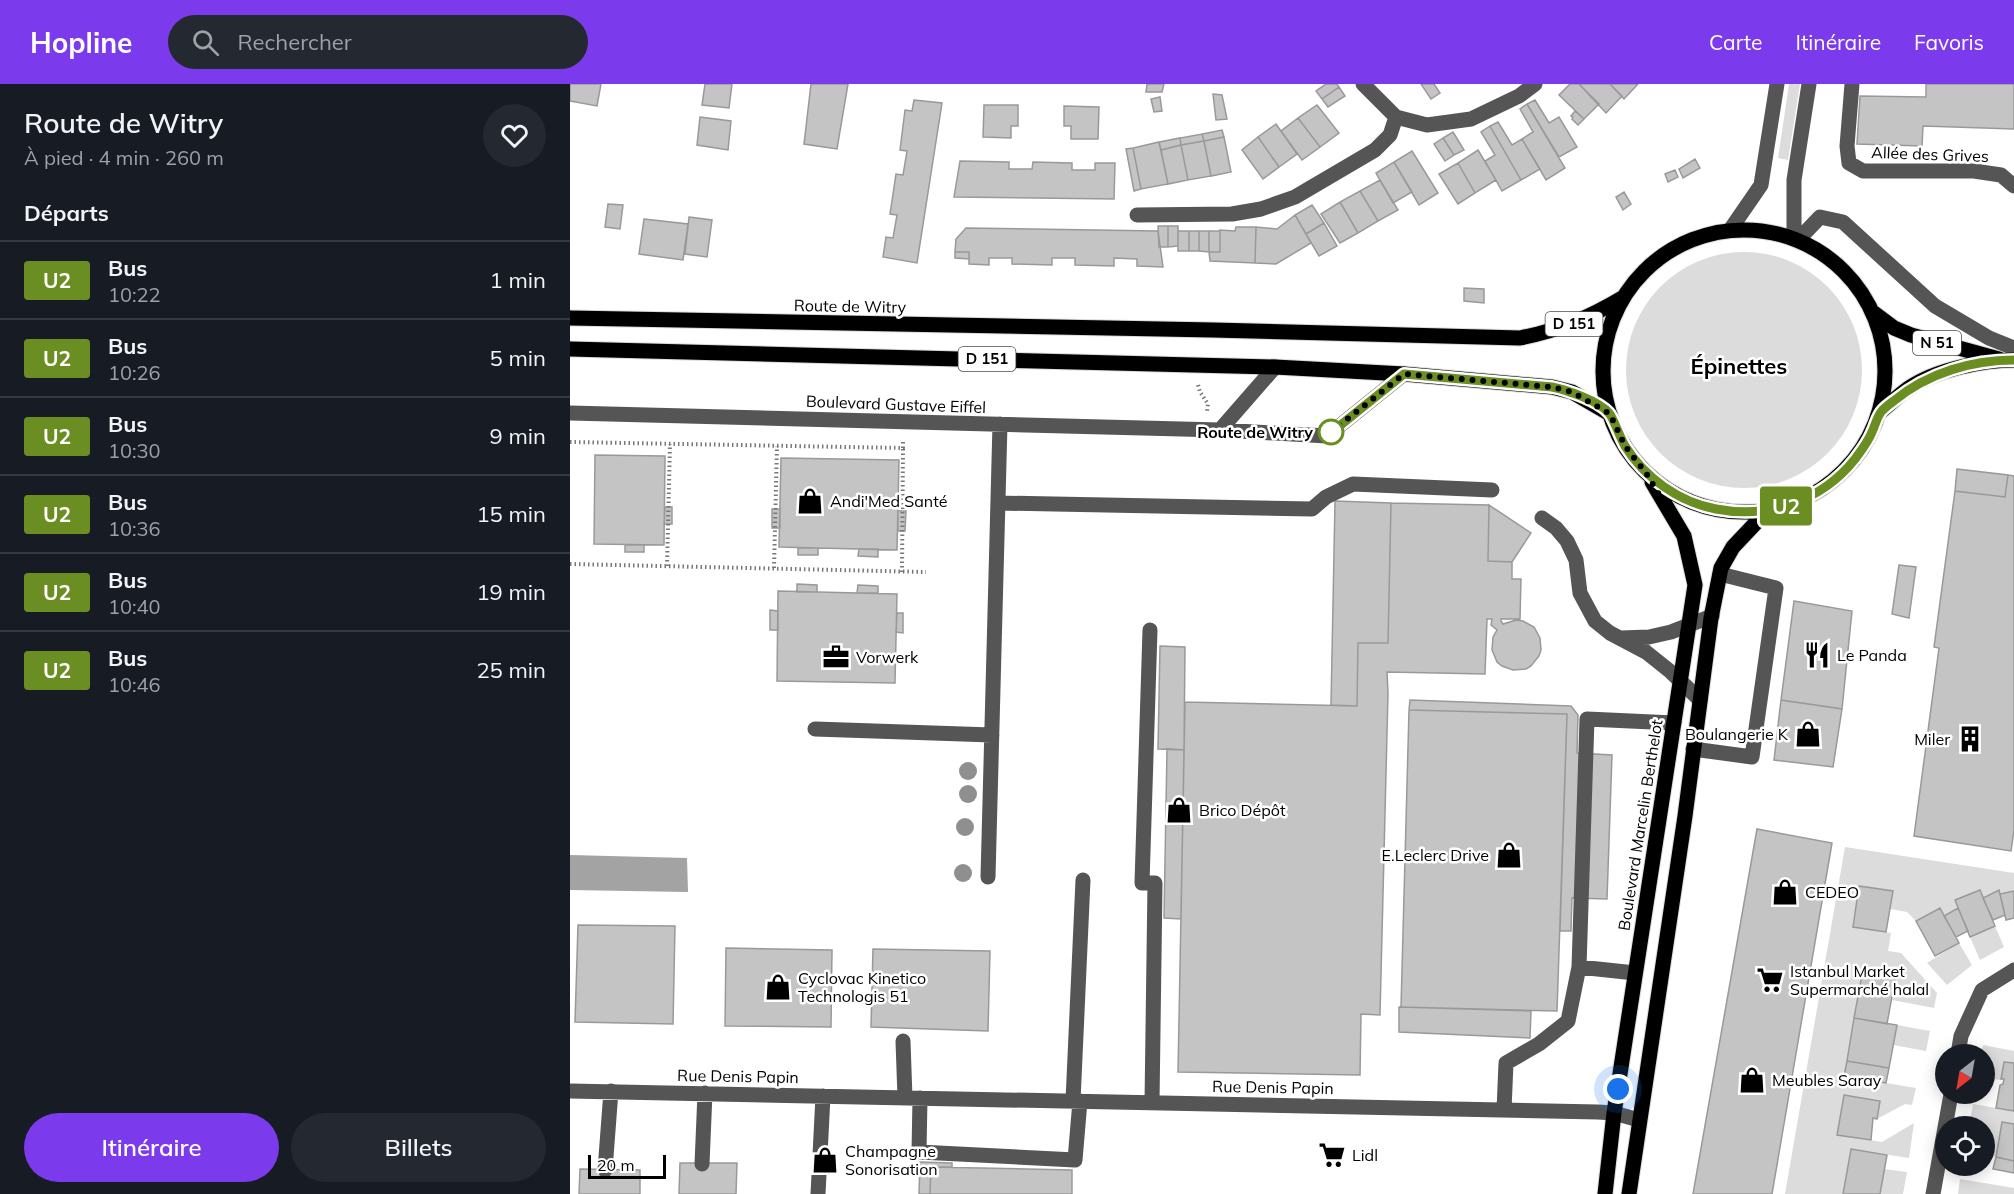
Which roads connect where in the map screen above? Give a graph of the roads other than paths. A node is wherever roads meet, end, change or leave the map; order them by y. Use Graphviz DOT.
graph roads {
  1 [pos="1363,84"];
  2 [pos="1535,84"];
  3 [pos="1777,84"];
  4 [pos="1809,84"];
  5 [pos="1852,84"];
  6 [pos="1396,117"];
  7 [pos="2014,186"];
  8 [pos="1137,215"];
  9 [pos="1730,230"];
  10 [pos="1796,240"];
  11 [pos="1624,297"];
  12 [pos="1874,313"];
  13 [pos="570,318"];
  14 [pos="570,349"];
  15 [pos="2011,356"];
  16 [pos="1275,367"];
  17 [pos="1404,374"];
  18 [pos="1880,412"];
  19 [pos="570,413"];
  20 [pos="1610,414"];
  21 [pos="1000,424"];
  22 [pos="1220,430"];
  23 [pos="1646,473"];
  24 [pos="1492,490"];
  25 [pos="998,503"];
  26 [pos="1767,511"];
  27 [pos="1542,518"];
  28 [pos="1720,574"];
  29 [pos="1712,616"];
  30 [pos="1689,625"];
  31 [pos="1150,630"];
  32 [pos="1622,638"];
  33 [pos="1680,682"];
  34 [pos="1700,700"];
  35 [pos="1674,723"];
  36 [pos="815,729"];
  37 [pos="992,735"];
  38 [pos="1693,749"];
  39 [pos="988,877"];
  40 [pos="1083,880"];
  41 [pos="1579,967"];
  42 [pos="2014,970"];
  43 [pos="1635,973"];
  44 [pos="903,1041"];
  45 [pos="1960,1044"];
  46 [pos="570,1091"];
  47 [pos="611,1092"];
  48 [pos="705,1093"];
  49 [pos="824,1096"];
  50 [pos="913,1098"];
  51 [pos="1076,1101"];
  52 [pos="1152,1103"];
  53 [pos="1949,1104"];
  54 [pos="1504,1110"];
  55 [pos="1614,1113"];
  56 [pos="1639,1120"];
  57 [pos="702,1164"];
  58 [pos="605,1170"];
  59 [pos="818,1194"];
  60 [pos="1605,1194"];
  61 [pos="1629,1194"];
  62 [pos="1933,1194"];
  1 -- 6 [label="street"];
  2 -- 6 [label="street"];
  3 -- 9 [label="street"];
  4 -- 10 [label="street"];
  5 -- 7 [label="street, Allée des Grives"];
  6 -- 8 [label="street"];
  9 -- 10 [label="main road"];
  9 -- 11 [label="main road"];
  10 -- 12 [label="main road"];
  10 -- 15 [label="street"];
  11 -- 13 [label="main road, Route de Witry / D 151"];
  11 -- 20 [label="main road"];
  12 -- 15 [label="main road, N 51"];
  12 -- 18 [label="main road"];
  14 -- 16 [label="main road, D 151"];
  15 -- 18 [label="main road, N 51"];
  16 -- 17 [label="main road, D 151"];
  16 -- 22 [label="street"];
  17 -- 20 [label="main road, D 151"];
  17 -- 22 [label="street, Boulevard Gustave Eiffel"];
  18 -- 26 [label="main road"];
  19 -- 21 [label="street, Boulevard Gustave Eiffel"];
  20 -- 23 [label="main road"];
  21 -- 22 [label="street, Boulevard Gustave Eiffel"];
  21 -- 25 [label="street"];
  23 -- 26 [label="main road"];
  23 -- 30 [label="main road, Boulevard Marcelin Berthelot"];
  24 -- 25 [label="street"];
  25 -- 37 [label="street"];
  26 -- 28 [label="main road"];
  27 -- 32 [label="street"];
  28 -- 29 [label="main road"];
  28 -- 38 [label="street"];
  29 -- 30 [label="street"];
  29 -- 34 [label="main road"];
  30 -- 32 [label="street"];
  30 -- 33 [label="main road, Boulevard Marcelin Berthelot"];
  31 -- 52 [label="street"];
  32 -- 33 [label="street"];
  33 -- 34 [label="street"];
  33 -- 35 [label="main road, Boulevard Marcelin Berthelot"];
  34 -- 38 [label="main road"];
  35 -- 41 [label="street"];
  35 -- 43 [label="main road, Boulevard Marcelin Berthelot"];
  36 -- 37 [label="street"];
  37 -- 39 [label="street"];
  38 -- 56 [label="main road"];
  40 -- 51 [label="street"];
  41 -- 43 [label="street"];
  41 -- 54 [label="street"];
  42 -- 45 [label="street"];
  43 -- 55 [label="main road, Boulevard Marcelin Berthelot"];
  44 -- 50 [label="street"];
  46 -- 47 [label="street, Rue Denis Papin"];
  47 -- 48 [label="street, Rue Denis Papin"];
  47 -- 58 [label="street"];
  48 -- 49 [label="street, Rue Denis Papin"];
  48 -- 57 [label="street"];
  49 -- 50 [label="street, Rue Denis Papin"];
  49 -- 59 [label="street"];
  50 -- 51 [label="street, Rue Denis Papin"];
  50 -- 51 [label="street"];
  51 -- 52 [label="street, Rue Denis Papin"];
  52 -- 54 [label="street, Rue Denis Papin"];
  53 -- 62 [label="street"];
  54 -- 55 [label="street, Rue Denis Papin"];
  55 -- 56 [label="street, Rue Denis Papin"];
  55 -- 60 [label="main road, Boulevard Marcelin Berthelot"];
  56 -- 61 [label="main road"];
}
